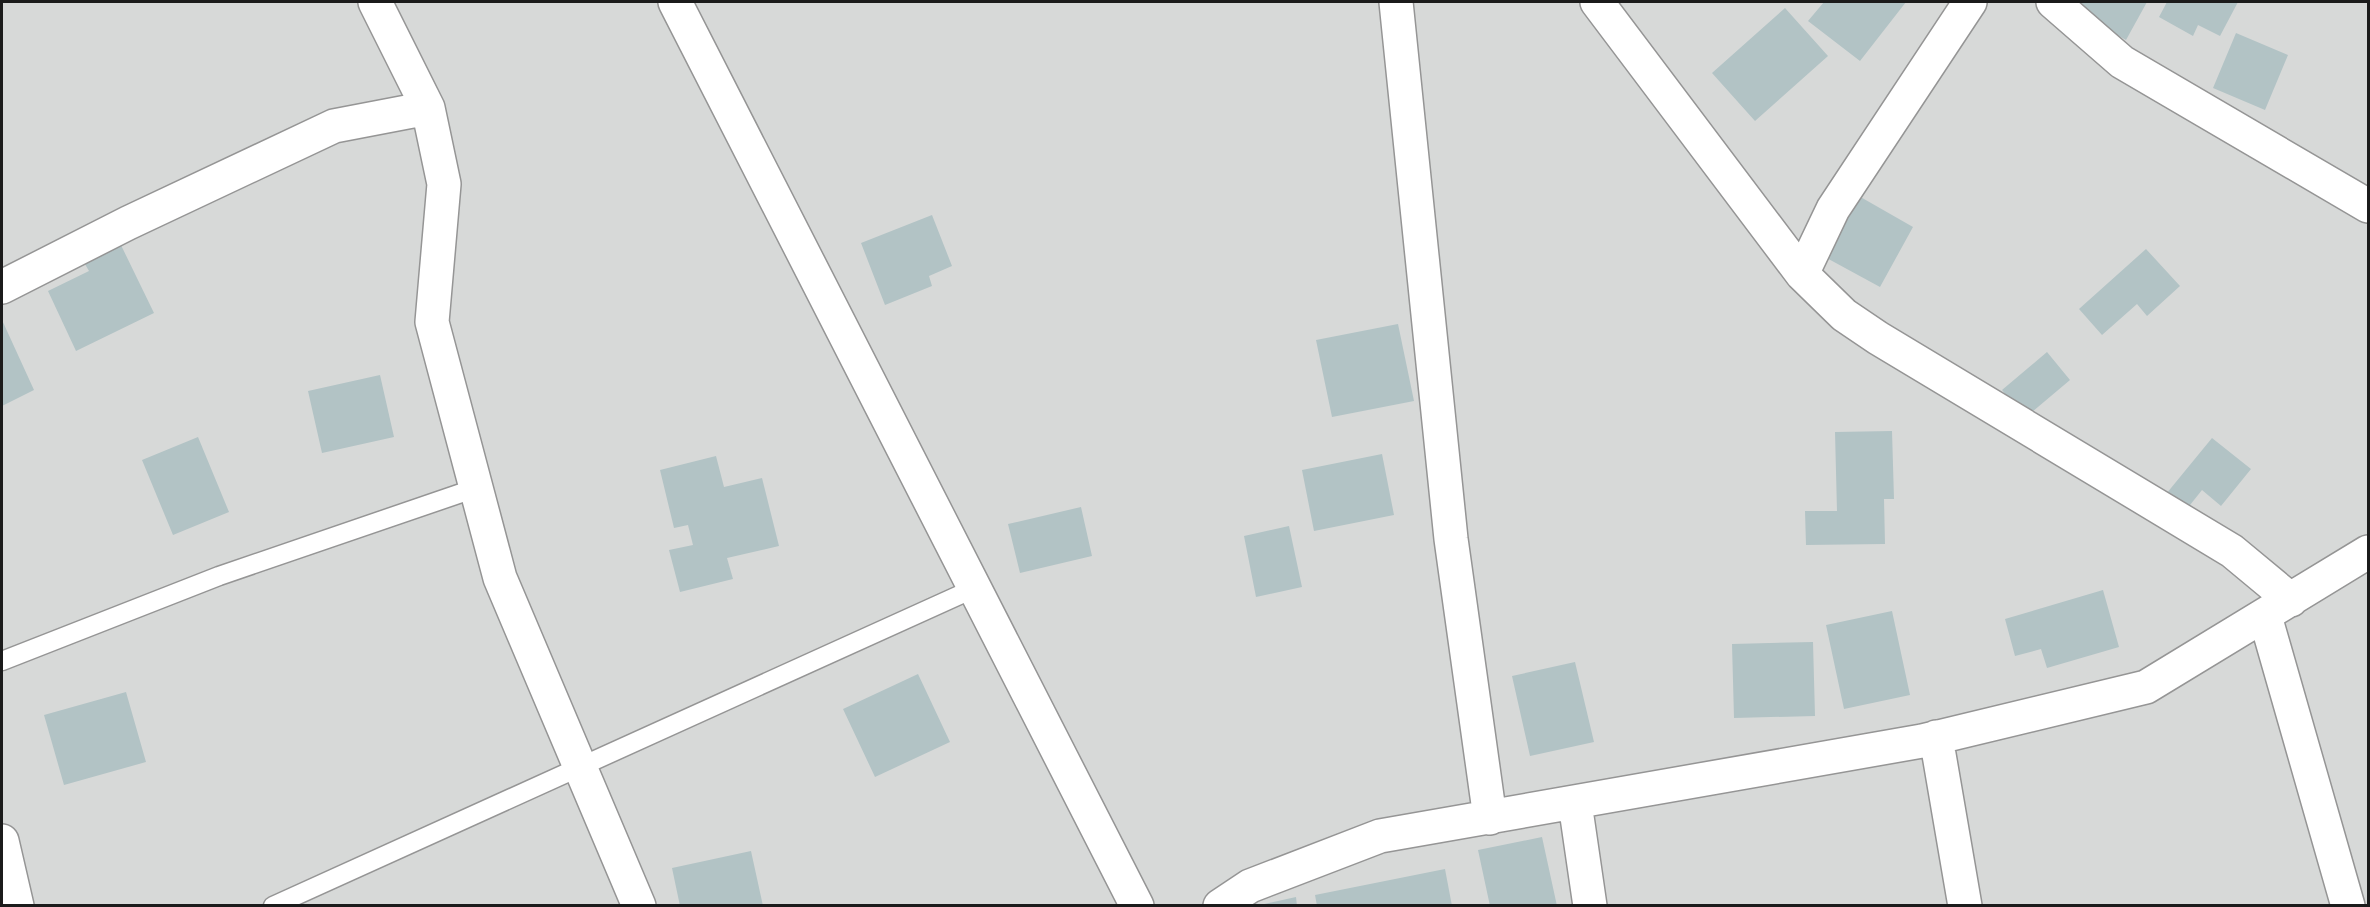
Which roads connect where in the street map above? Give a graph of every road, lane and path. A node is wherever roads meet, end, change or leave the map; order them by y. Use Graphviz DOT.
graph roads {
  1 [pos="375,2"];
  2 [pos="675,2"];
  3 [pos="1395,2"];
  4 [pos="1597,2"];
  5 [pos="1970,2"];
  6 [pos="2053,2"];
  7 [pos="428,108"];
  8 [pos="2368,206"];
  9 [pos="1802,274"];
  10 [pos="2,287"];
  11 [pos="476,488"];
  12 [pos="2368,552"];
  13 [pos="975,588"];
  14 [pos="2278,608"];
  15 [pos="2,661"];
  16 [pos="1936,737"];
  17 [pos="579,765"];
  18 [pos="1575,803"];
  19 [pos="1490,818"];
  20 [pos="2,841"];
  21 [pos="17,906"];
  22 [pos="273,906"];
  23 [pos="639,906"];
  24 [pos="1137,906"];
  25 [pos="1220,906"];
  26 [pos="1590,906"];
  27 [pos="1965,906"];
  28 [pos="2348,906"];
  1 -- 7 [label="street"];
  2 -- 13 [label="street"];
  3 -- 19 [label="street"];
  4 -- 9 [label="street"];
  5 -- 9 [label="street"];
  6 -- 8 [label="street"];
  7 -- 10 [label="street"];
  7 -- 11 [label="street"];
  9 -- 14 [label="street"];
  11 -- 15 [label="lane"];
  11 -- 17 [label="street"];
  12 -- 14 [label="street"];
  13 -- 17 [label="lane"];
  13 -- 24 [label="street"];
  14 -- 16 [label="street"];
  14 -- 28 [label="street"];
  16 -- 18 [label="street"];
  16 -- 27 [label="street"];
  17 -- 22 [label="lane"];
  17 -- 23 [label="street"];
  18 -- 19 [label="street"];
  18 -- 26 [label="street"];
  19 -- 25 [label="street"];
  20 -- 21 [label="street"];
}
